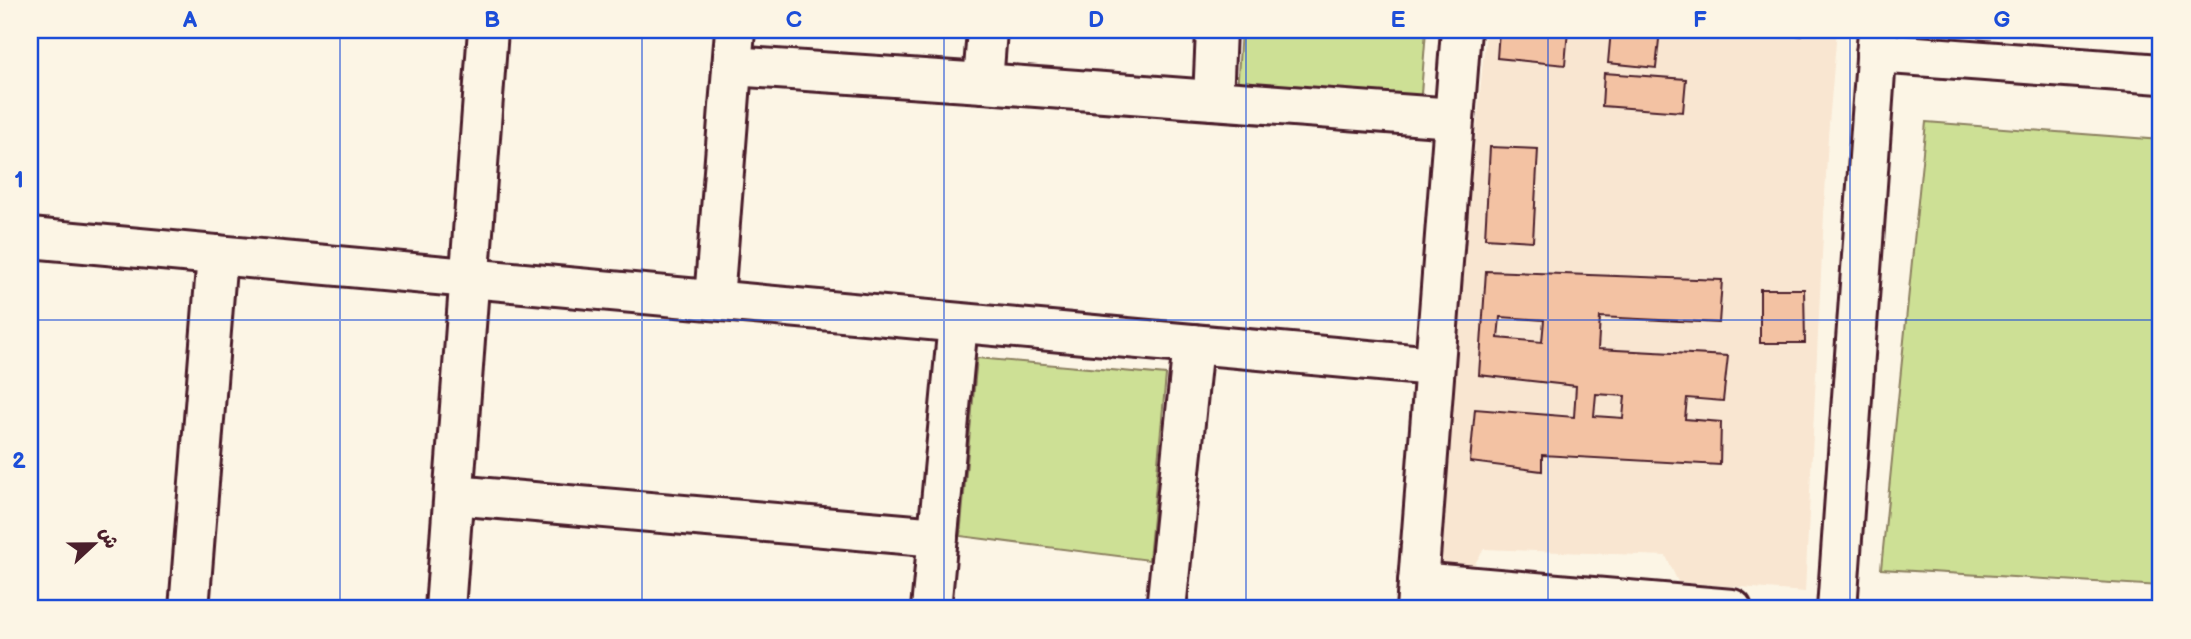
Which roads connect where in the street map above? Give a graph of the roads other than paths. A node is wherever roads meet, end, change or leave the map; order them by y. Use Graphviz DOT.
graph roads {
  1 [pos="488,30"];
  2 [pos="987,30"];
  3 [pos="1216,30"];
  4 [pos="1461,30"];
  5 [pos="1877,41"];
  6 [pos="734,48"];
  7 [pos="2161,75"];
  8 [pos="984,83"];
  9 [pos="1213,100"];
  10 [pos="1454,118"];
  11 [pos="30,238"];
  12 [pos="217,255"];
  13 [pos="470,277"];
  14 [pos="714,300"];
  15 [pos="958,323"];
  16 [pos="1193,344"];
  17 [pos="1434,366"];
  18 [pos="454,495"];
  19 [pos="938,537"];
  20 [pos="1417,596"];
  21 [pos="189,609"];
  22 [pos="446,609"];
  23 [pos="931,609"];
  24 [pos="1167,609"];
  25 [pos="1732,609"];
  26 [pos="1837,609"];
  1 -- 13 [label="street"];
  2 -- 8 [label="street"];
  3 -- 9 [label="street"];
  4 -- 10 [label="street"];
  5 -- 7 [label="street"];
  5 -- 26 [label="street"];
  6 -- 8 [label="street"];
  6 -- 14 [label="street"];
  8 -- 9 [label="street"];
  9 -- 10 [label="street"];
  10 -- 17 [label="street"];
  11 -- 12 [label="street"];
  12 -- 13 [label="street"];
  12 -- 21 [label="street"];
  13 -- 14 [label="street"];
  13 -- 18 [label="street"];
  14 -- 15 [label="street"];
  15 -- 16 [label="street"];
  15 -- 19 [label="street"];
  16 -- 17 [label="street"];
  16 -- 24 [label="street"];
  17 -- 20 [label="street"];
  18 -- 19 [label="street"];
  18 -- 22 [label="street"];
  19 -- 23 [label="street"];
  20 -- 25 [label="street"];
}
